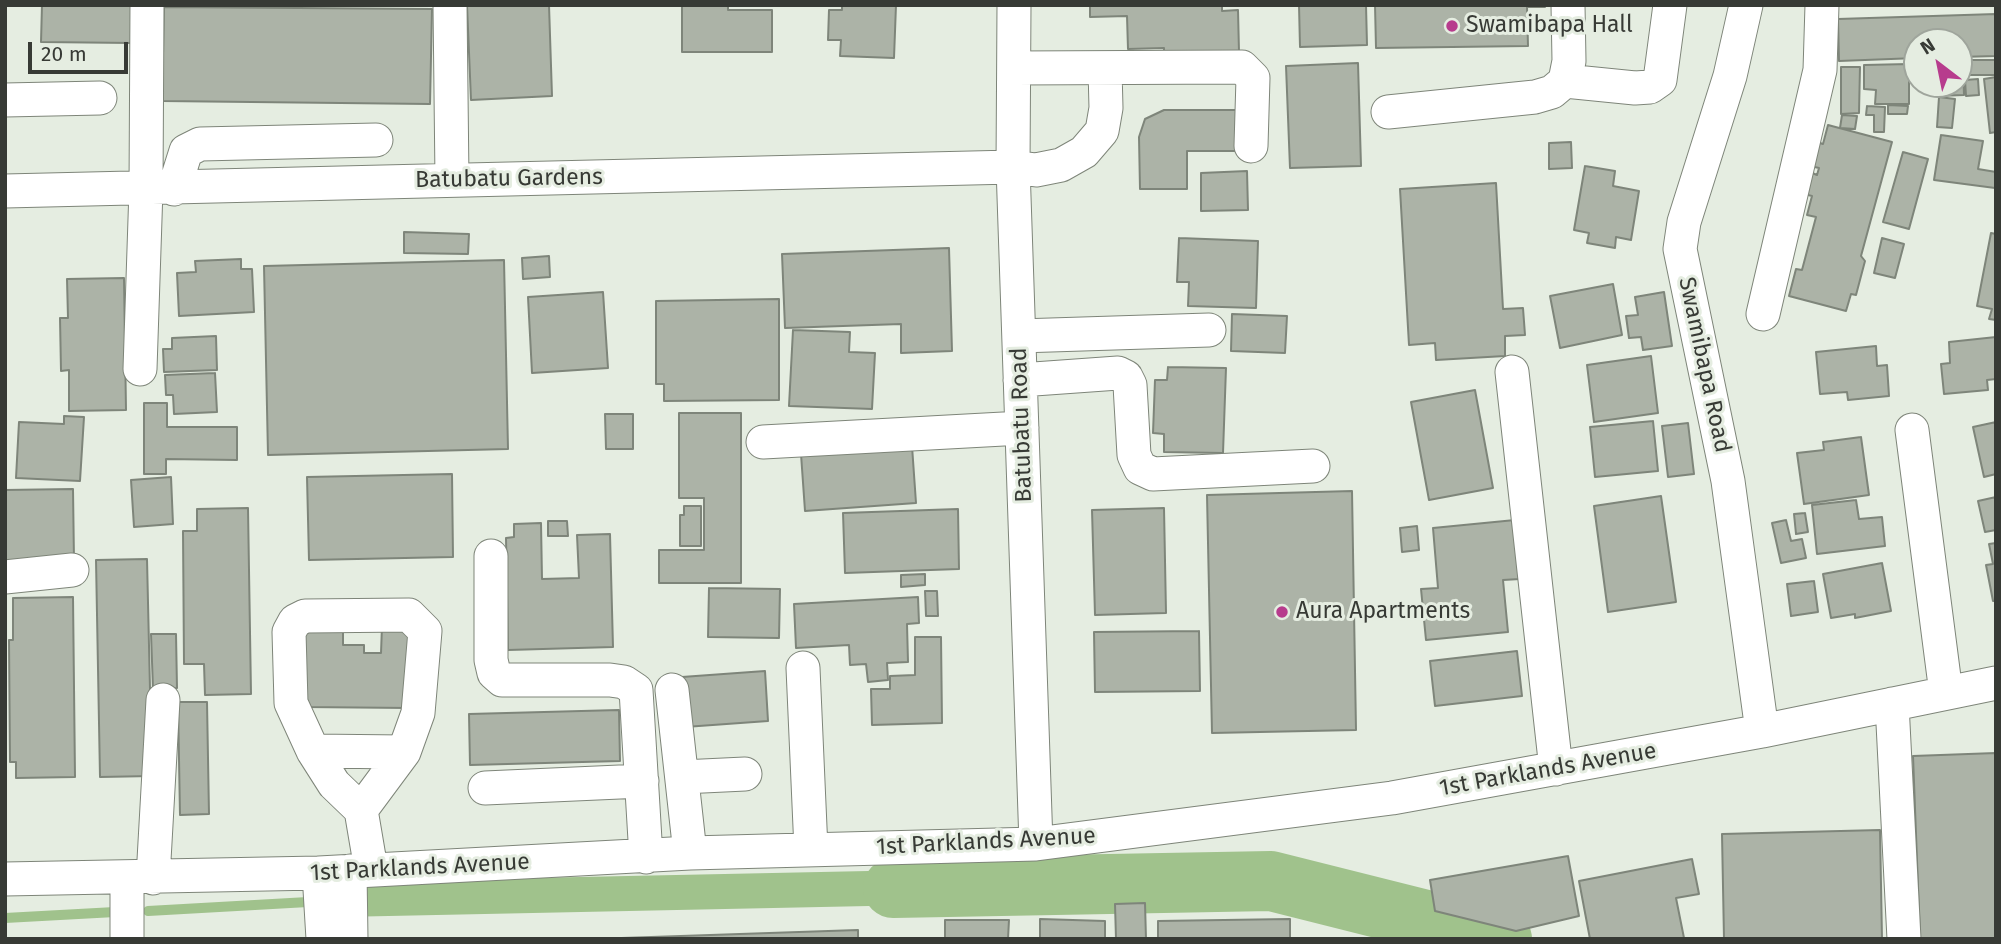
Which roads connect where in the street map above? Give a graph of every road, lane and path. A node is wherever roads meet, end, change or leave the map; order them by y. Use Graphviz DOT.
graph roads {
  1 [pos="147,5"];
  2 [pos="450,5"];
  3 [pos="1014,5"];
  4 [pos="1568,5"];
  5 [pos="1670,5"];
  6 [pos="1746,5"];
  7 [pos="1822,5"];
  8 [pos="1014,68"];
  9 [pos="1105,69"];
  10 [pos="1565,81"];
  11 [pos="100,98"];
  12 [pos="5,100"];
  13 [pos="1388,112"];
  14 [pos="376,140"];
  15 [pos="1251,146"];
  16 [pos="1013,167"];
  17 [pos="452,180"];
  18 [pos="160,189"];
  19 [pos="5,191"];
  20 [pos="1763,314"];
  21 [pos="1209,330"];
  22 [pos="1019,336"];
  23 [pos="139,369"];
  24 [pos="1512,372"];
  25 [pos="1020,380"];
  26 [pos="1022,428"];
  27 [pos="1912,430"];
  28 [pos="763,442"];
  29 [pos="1313,466"];
  30 [pos="491,556"];
  31 [pos="72,570"];
  32 [pos="5,577"];
  33 [pos="803,667"];
  34 [pos="1996,683"];
  35 [pos="672,690"];
  36 [pos="1945,693"];
  37 [pos="163,701"];
  38 [pos="1892,704"];
  39 [pos="1762,731"];
  40 [pos="313,751"];
  41 [pos="404,752"];
  42 [pos="1556,769"];
  43 [pos="744,774"];
  44 [pos="682,777"];
  45 [pos="642,781"];
  46 [pos="485,788"];
  47 [pos="361,810"];
  48 [pos="1036,844"];
  49 [pos="811,850"];
  50 [pos="690,853"];
  51 [pos="646,857"];
  52 [pos="347,871"];
  53 [pos="140,878"];
  54 [pos="5,879"];
  55 [pos="127,939"];
  56 [pos="323,939"];
  57 [pos="351,939"];
  58 [pos="1904,939"];
  1 -- 18 [label="street"];
  2 -- 17 [label="street"];
  3 -- 8 [label="street, Batubatu Road"];
  4 -- 10 [label="street"];
  5 -- 10 [label="street"];
  6 -- 39 [label="street, Swamibapa Road"];
  7 -- 20 [label="street"];
  8 -- 9 [label="street"];
  8 -- 16 [label="street, Batubatu Road"];
  9 -- 15 [label="street"];
  9 -- 16 [label="street, Batubatu Gardens"];
  10 -- 13 [label="street"];
  11 -- 12 [label="street"];
  14 -- 18 [label="street"];
  16 -- 17 [label="street, Batubatu Gardens"];
  16 -- 22 [label="street, Batubatu Road"];
  17 -- 18 [label="street, Batubatu Gardens"];
  18 -- 19 [label="street, Batubatu Gardens"];
  18 -- 23 [label="street"];
  21 -- 22 [label="street"];
  22 -- 25 [label="street, Batubatu Road"];
  24 -- 42 [label="street"];
  25 -- 26 [label="street, Batubatu Road"];
  25 -- 29 [label="street"];
  26 -- 28 [label="street"];
  26 -- 48 [label="street, Batubatu Road"];
  27 -- 36 [label="street"];
  30 -- 45 [label="street"];
  31 -- 32 [label="street"];
  33 -- 49 [label="street"];
  34 -- 36 [label="street, 1st Parklands Avenue"];
  35 -- 44 [label="street"];
  36 -- 38 [label="street, 1st Parklands Avenue"];
  37 -- 53 [label="street"];
  38 -- 39 [label="street, 1st Parklands Avenue"];
  38 -- 58 [label="street"];
  39 -- 42 [label="street, 1st Parklands Avenue"];
  40 -- 41 [label="street"];
  40 -- 41 [label="street"];
  40 -- 47 [label="street"];
  41 -- 47 [label="street"];
  42 -- 48 [label="street, 1st Parklands Avenue"];
  43 -- 44 [label="street"];
  44 -- 50 [label="street"];
  45 -- 46 [label="street"];
  45 -- 51 [label="street"];
  47 -- 52 [label="street"];
  48 -- 49 [label="street, 1st Parklands Avenue"];
  49 -- 50 [label="street, 1st Parklands Avenue"];
  50 -- 51 [label="street, 1st Parklands Avenue"];
  51 -- 52 [label="street, 1st Parklands Avenue"];
  52 -- 53 [label="street, 1st Parklands Avenue"];
  52 -- 56 [label="street"];
  52 -- 57 [label="street"];
  53 -- 54 [label="street, 1st Parklands Avenue"];
  53 -- 55 [label="street"];
}
